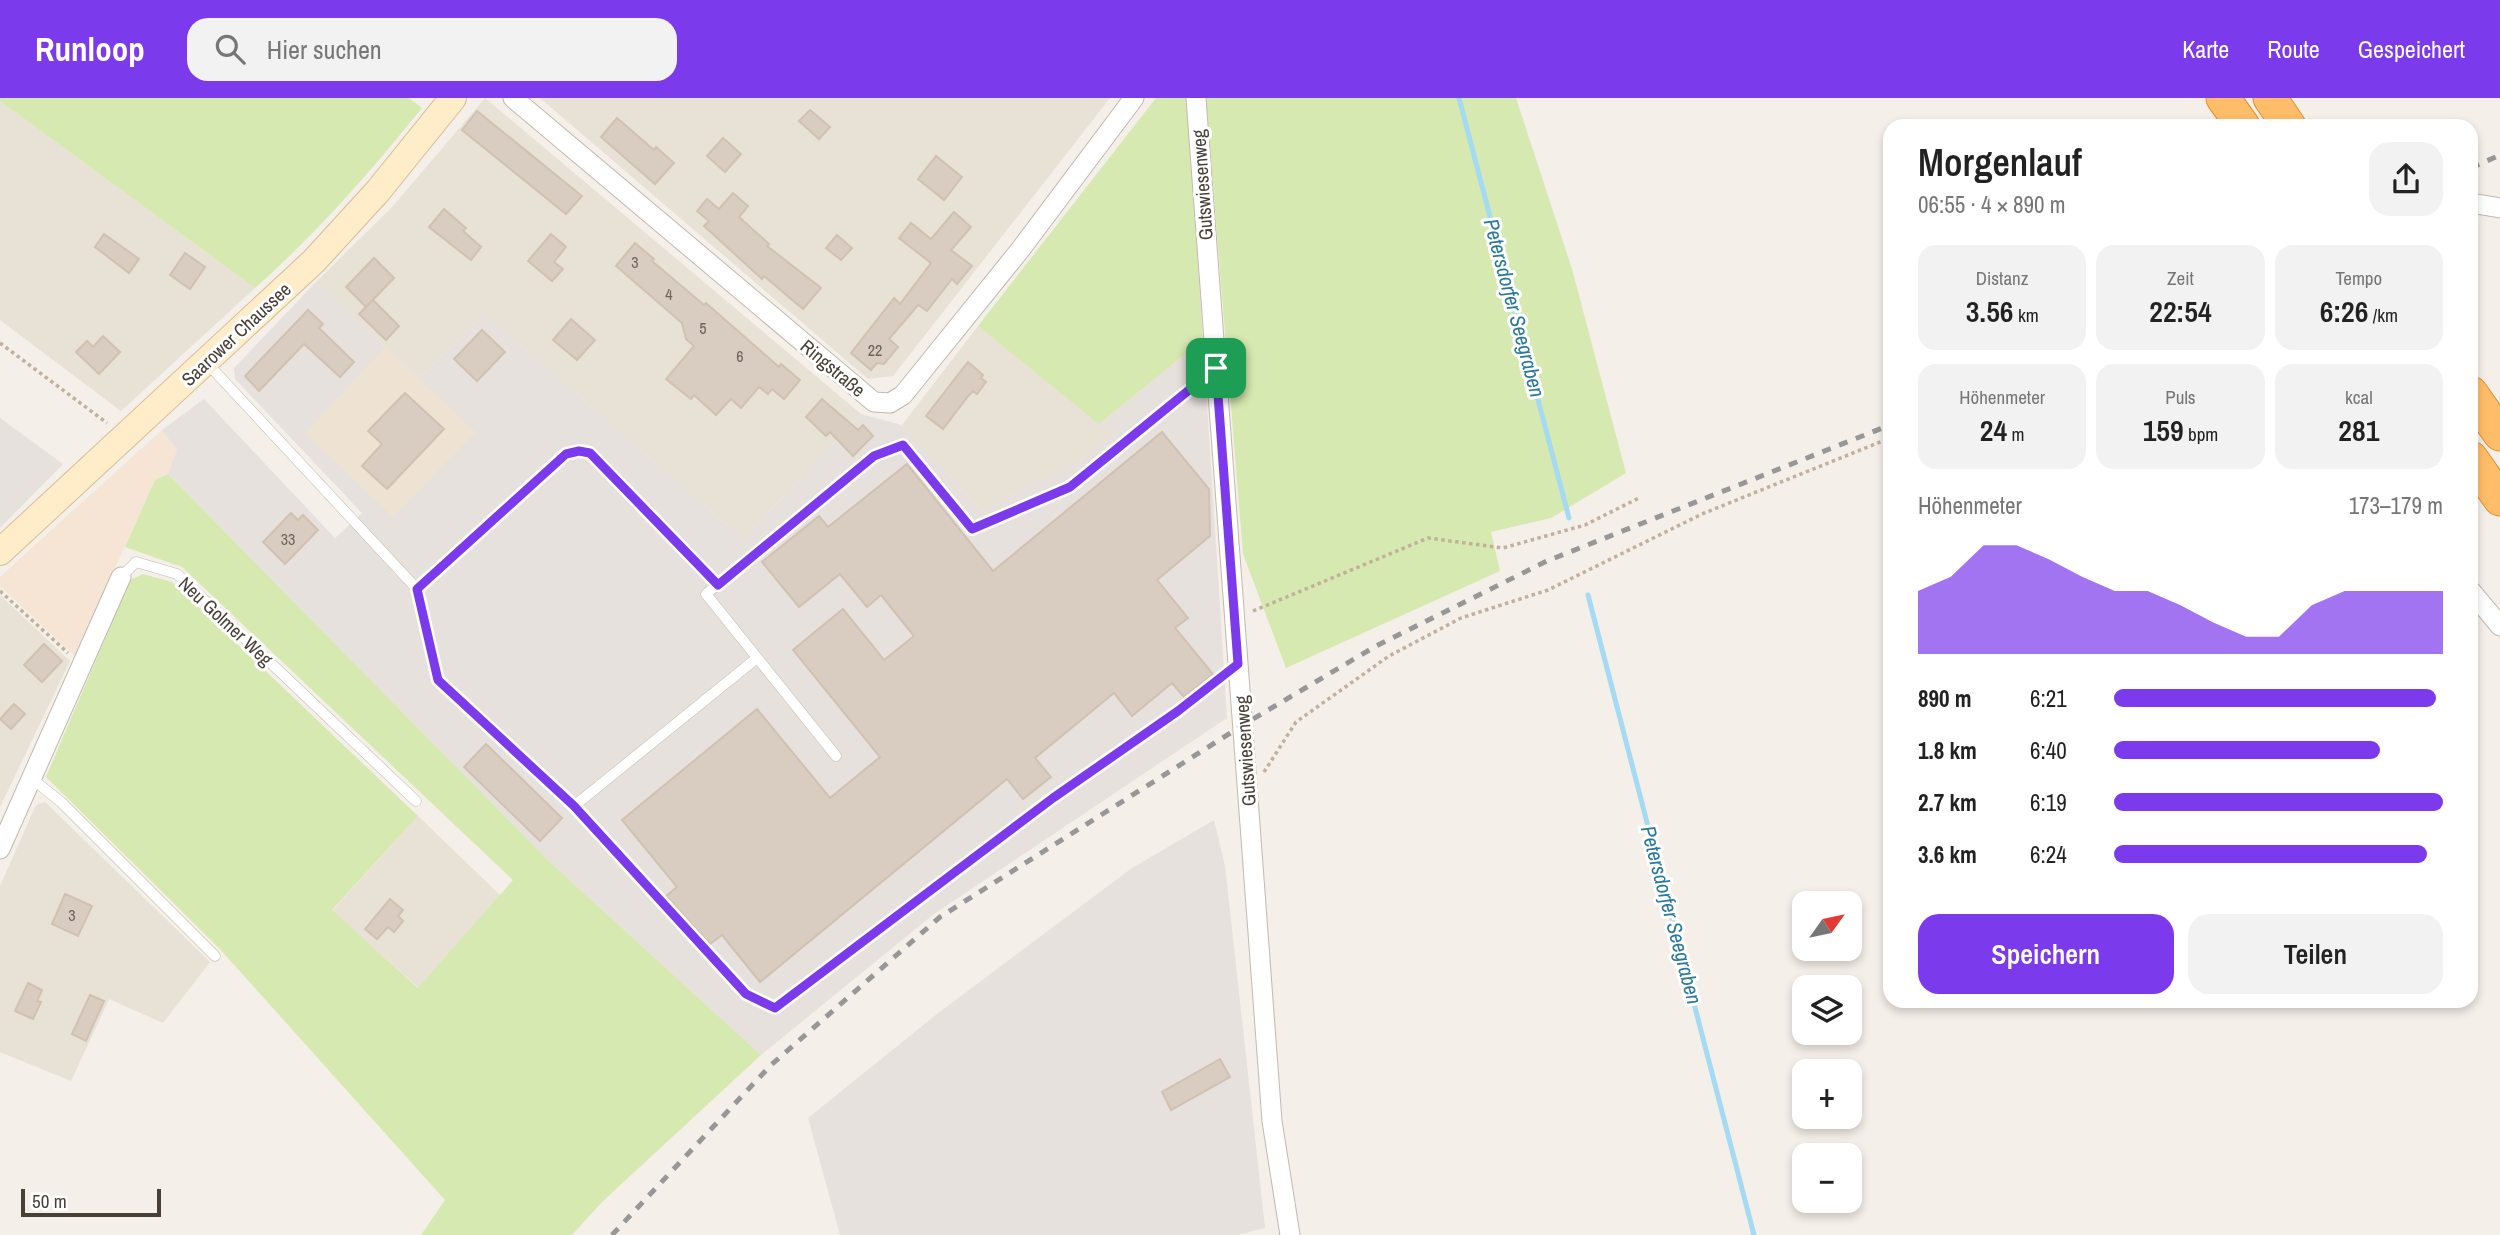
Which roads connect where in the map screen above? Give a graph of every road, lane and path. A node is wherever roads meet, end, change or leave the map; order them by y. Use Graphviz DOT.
graph roads {
  1 [pos="453,98"];
  2 [pos="513,98"];
  3 [pos="1134,98"];
  4 [pos="1196,98"];
  5 [pos="2223,98"];
  6 [pos="2270,98"];
  7 [pos="2237,119"];
  8 [pos="2284,119"];
  9 [pos="2478,204"];
  10 [pos="2500,208"];
  11 [pos="0,342"];
  12 [pos="207,363"];
  13 [pos="1216,368"];
  14 [pos="2478,403"];
  15 [pos="2500,434"];
  16 [pos="126,437"];
  17 [pos="1883,441"];
  18 [pos="2478,468"];
  19 [pos="1641,497"];
  20 [pos="2500,499"];
  21 [pos="0,552"];
  22 [pos="121,577"];
  23 [pos="718,585"];
  24 [pos="417,589"];
  25 [pos="0,591"];
  26 [pos="2478,599"];
  27 [pos="1235,618"];
  28 [pos="2500,626"];
  29 [pos="757,658"];
  30 [pos="1238,664"];
  31 [pos="81,666"];
  32 [pos="836,757"];
  33 [pos="32,778"];
  34 [pos="1248,798"];
  35 [pos="416,801"];
  36 [pos="574,806"];
  37 [pos="0,849"];
  38 [pos="215,956"];
  39 [pos="1290,1235"];
  1 -- 12 [label="main road, Saarower Chaussee"];
  2 -- 3 [label="street, Ringstraße"];
  4 -- 13 [label="street, Gutswiesenweg"];
  5 -- 7 [label="highway"];
  6 -- 8 [label="highway"];
  9 -- 10 [label="street"];
  11 -- 16 [label="path"];
  12 -- 16 [label="main road, Saarower Chaussee"];
  12 -- 24 [label="lane"];
  13 -- 23 [label="lane"];
  13 -- 27 [label="street, Gutswiesenweg"];
  14 -- 15 [label="highway"];
  16 -- 21 [label="main road, Saarower Chaussee"];
  17 -- 34 [label="path"];
  18 -- 20 [label="highway"];
  19 -- 27 [label="path"];
  22 -- 31 [label="street, Neu Golmer Weg"];
  22 -- 35 [label="lane, Neu Golmer Weg"];
  23 -- 24 [label="lane"];
  23 -- 29 [label="lane"];
  24 -- 36 [label="lane"];
  25 -- 31 [label="path"];
  26 -- 28 [label="street"];
  27 -- 30 [label="street, Gutswiesenweg"];
  29 -- 32 [label="lane"];
  29 -- 36 [label="lane"];
  30 -- 34 [label="street, Gutswiesenweg"];
  30 -- 36 [label="lane"];
  31 -- 33 [label="street, Neu Golmer Weg"];
  33 -- 37 [label="street, Neu Golmer Weg"];
  33 -- 38 [label="lane"];
  34 -- 39 [label="street, Gutswiesenweg"];
}
